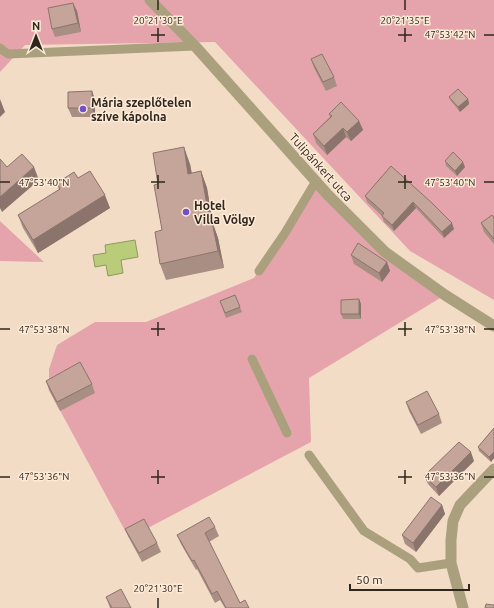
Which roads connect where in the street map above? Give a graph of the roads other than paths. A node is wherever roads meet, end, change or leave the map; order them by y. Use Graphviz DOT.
graph roads {
  1 [pos="150,0"];
  2 [pos="195,46"];
  3 [pos="0,48"];
  4 [pos="316,181"];
  5 [pos="259,271"];
  6 [pos="494,326"];
  7 [pos="252,358"];
  8 [pos="287,433"];
  9 [pos="309,455"];
  10 [pos="494,470"];
  11 [pos="451,563"];
  12 [pos="463,608"];
  1 -- 2 [label="street, Tulipánkert utca"];
  2 -- 3 [label="lane"];
  2 -- 4 [label="street, Tulipánkert utca"];
  4 -- 5 [label="lane"];
  4 -- 6 [label="street, Tulipánkert utca"];
  7 -- 8 [label="lane"];
  9 -- 11 [label="lane"];
  10 -- 11 [label="street"];
  11 -- 12 [label="street"];
}
